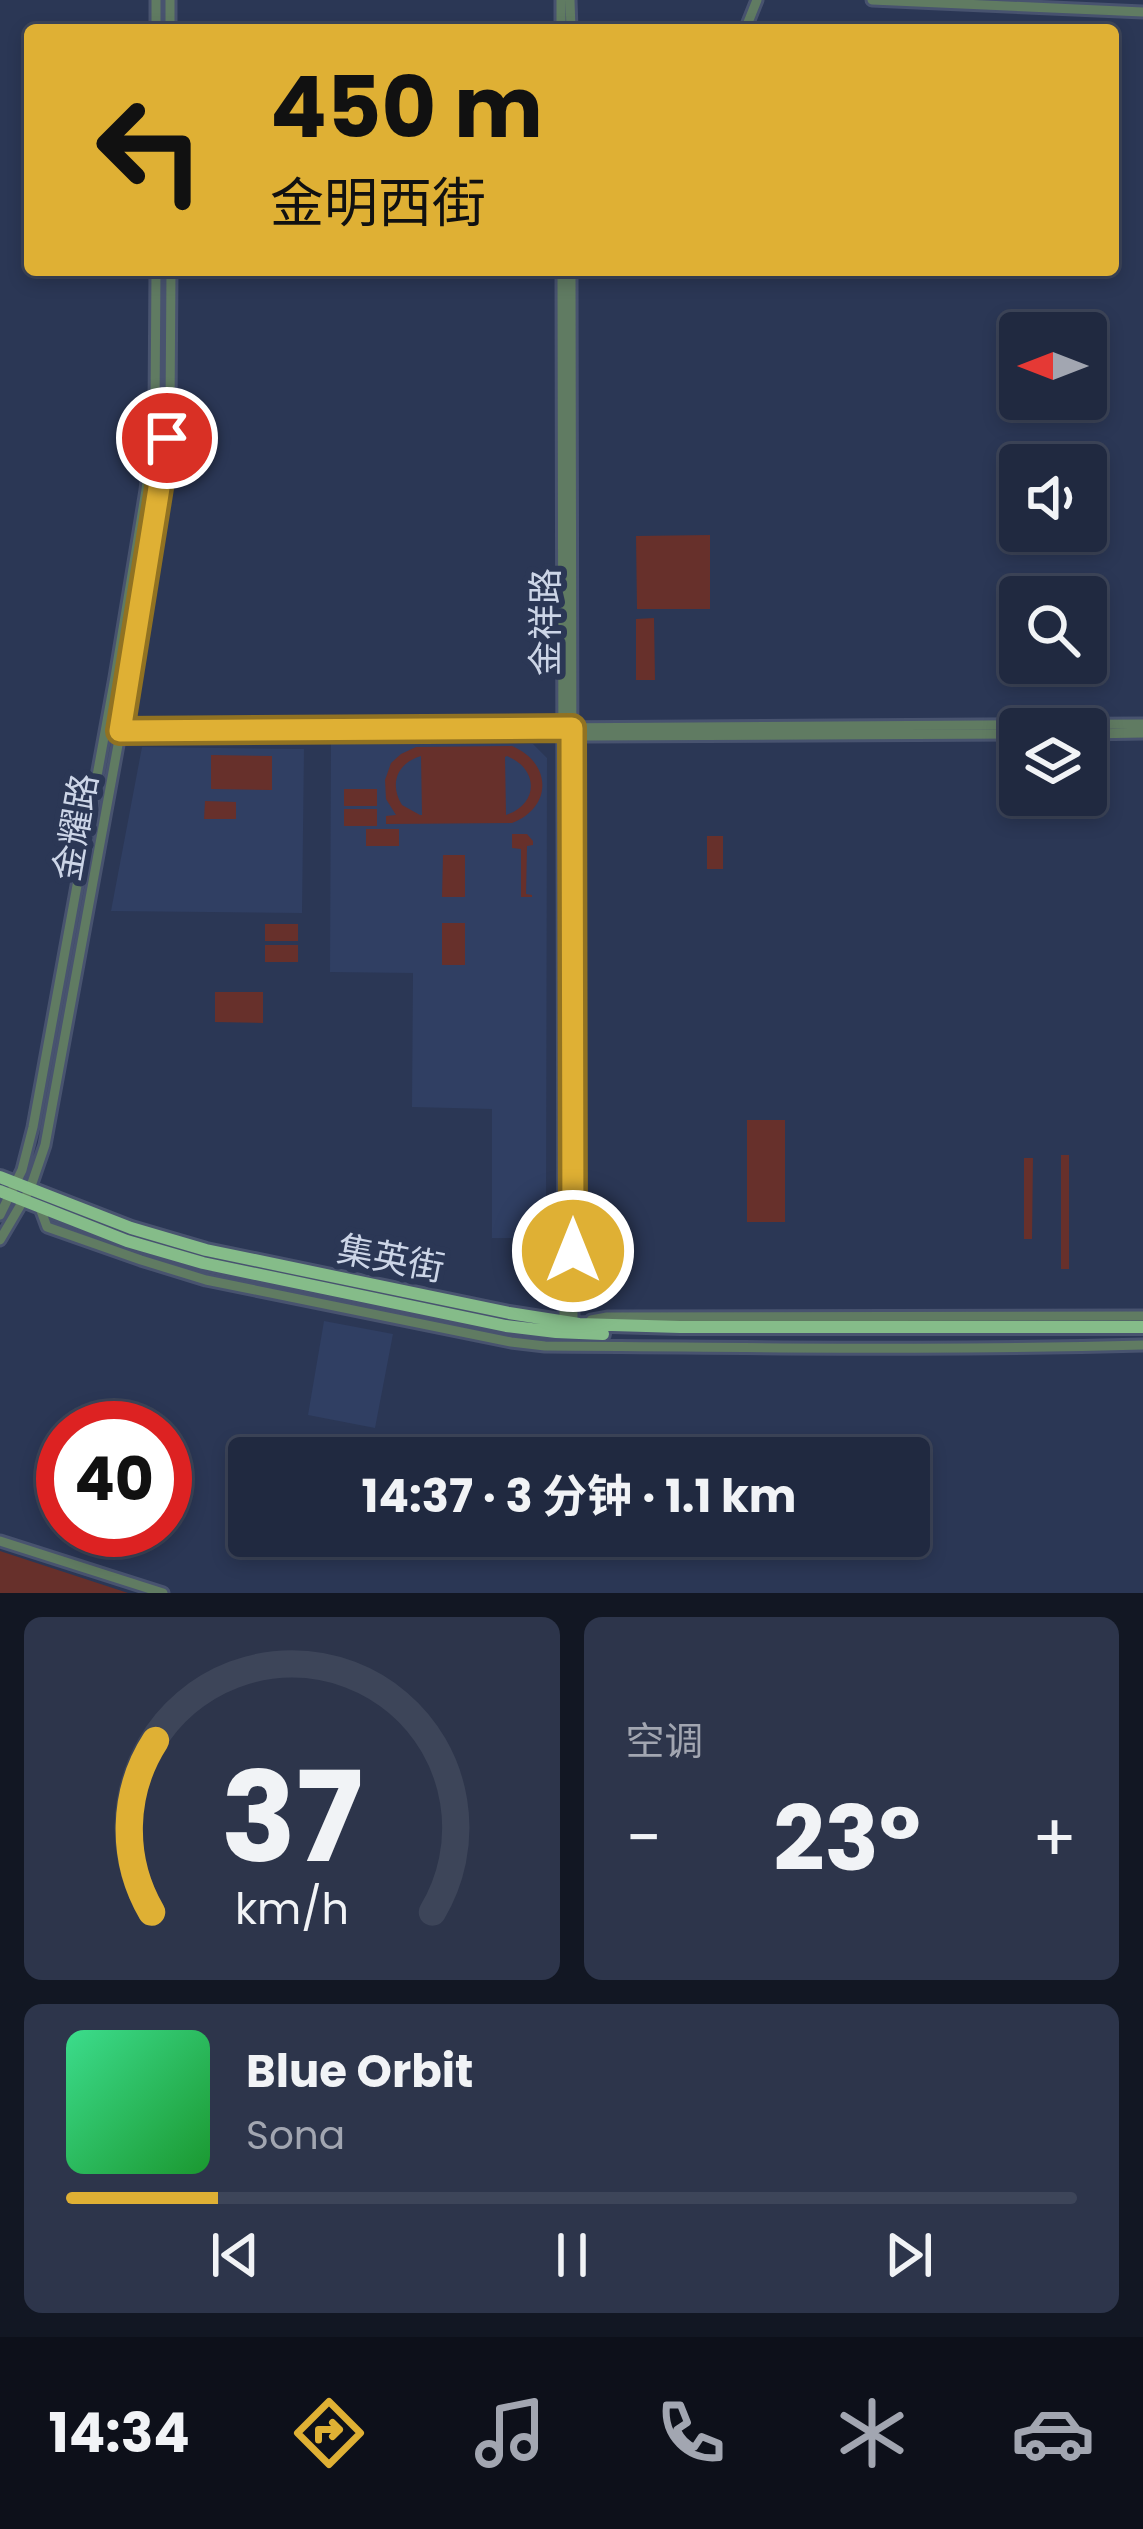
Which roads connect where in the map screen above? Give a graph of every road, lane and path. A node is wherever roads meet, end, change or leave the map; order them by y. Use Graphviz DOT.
graph roads {
  1 [pos="872,0"];
  2 [pos="1143,12"];
  3 [pos="156,276"];
  4 [pos="171,276"];
  5 [pos="566,276"];
  6 [pos="1143,724"];
  7 [pos="567,730"];
  8 [pos="120,731"];
  9 [pos="1143,733"];
  10 [pos="999,734"];
  11 [pos="1107,734"];
  12 [pos="0,1177"];
  13 [pos="16,1192"];
  14 [pos="40,1208"];
  15 [pos="0,1214"];
  16 [pos="0,1240"];
  17 [pos="1143,1316"];
  18 [pos="568,1327"];
  19 [pos="1143,1330"];
  20 [pos="1143,1345"];
  21 [pos="0,1541"];
  22 [pos="163,1593"];
  1 -- 2 [label="street"];
  3 -- 13 [label="street, 金耀路"];
  4 -- 8 [label="street, 金耀路"];
  5 -- 7 [label="street, 金祥路"];
  6 -- 7 [label="street"];
  7 -- 8 [label="street"];
  7 -- 10 [label="street"];
  7 -- 18 [label="street, 金祥路"];
  8 -- 13 [label="street, 金耀路"];
  9 -- 11 [label="street"];
  12 -- 13 [label="main road, 集英街"];
  13 -- 14 [label="main road, 集英街"];
  13 -- 15 [label="street, 金耀路"];
  13 -- 16 [label="street, 金耀路"];
  13 -- 18 [label="main road, 集英街"];
  14 -- 18 [label="main road, 集英街"];
  14 -- 20 [label="street"];
  17 -- 18 [label="street"];
  18 -- 19 [label="main road, 集英街"];
  21 -- 22 [label="street"];
}
